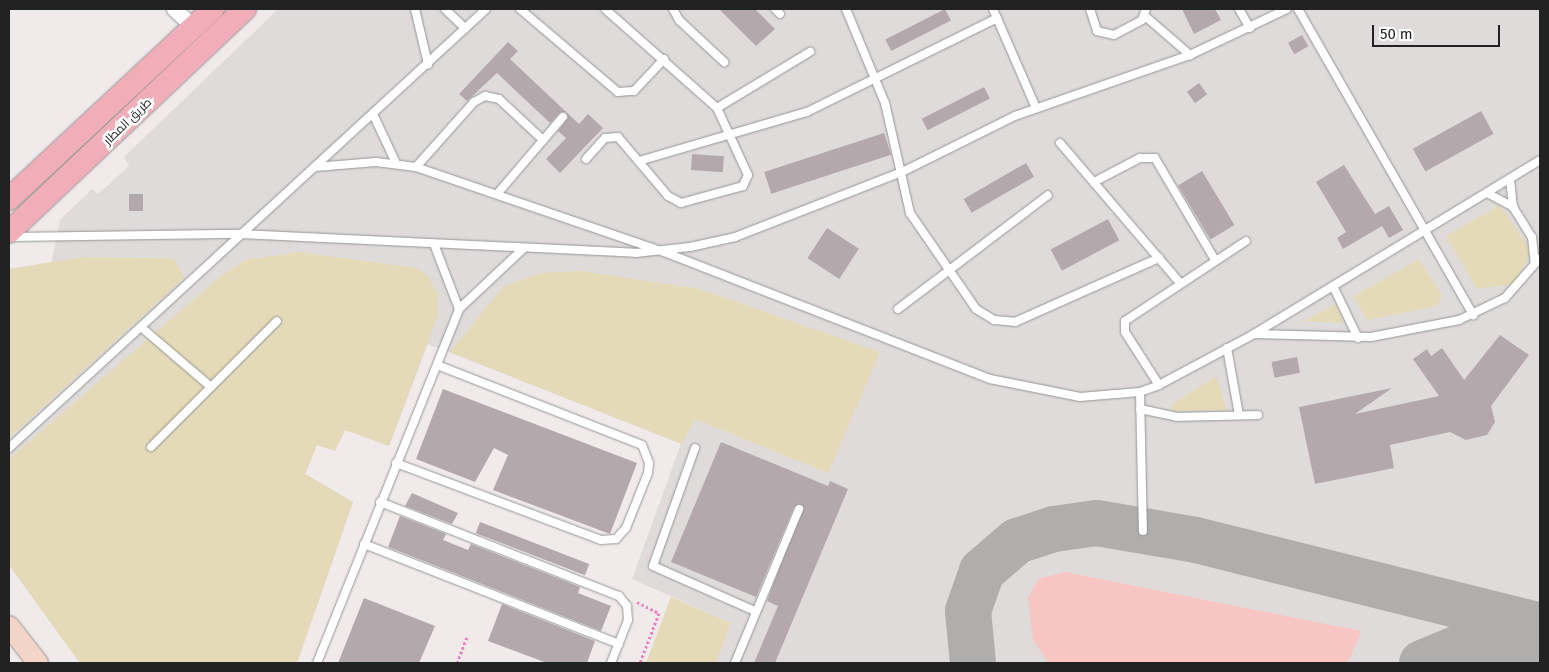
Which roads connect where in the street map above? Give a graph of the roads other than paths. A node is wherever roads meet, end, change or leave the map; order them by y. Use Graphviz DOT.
graph roads {
  1 [pos="174,9"];
  2 [pos="213,9"];
  3 [pos="245,9"];
  4 [pos="416,9"];
  5 [pos="445,9"];
  6 [pos="486,9"];
  7 [pos="520,9"];
  8 [pos="605,9"];
  9 [pos="673,9"];
  10 [pos="857,9"];
  11 [pos="993,9"];
  12 [pos="1090,9"];
  13 [pos="1239,9"];
  14 [pos="1287,9"];
  15 [pos="1298,9"];
  16 [pos="847,11"];
  17 [pos="1145,12"];
  18 [pos="997,18"];
  19 [pos="194,27"];
  20 [pos="465,28"];
  21 [pos="1250,28"];
  22 [pos="810,52"];
  23 [pos="1190,55"];
  24 [pos="664,59"];
  25 [pos="724,62"];
  26 [pos="428,64"];
  27 [pos="877,80"];
  28 [pos="717,108"];
  29 [pos="1036,108"];
  30 [pos="373,114"];
  31 [pos="563,117"];
  32 [pos="733,134"];
  33 [pos="543,140"];
  34 [pos="1060,143"];
  35 [pos="586,159"];
  36 [pos="1540,160"];
  37 [pos="639,161"];
  38 [pos="396,163"];
  39 [pos="315,167"];
  40 [pos="416,167"];
  41 [pos="902,172"];
  42 [pos="1510,179"];
  43 [pos="1094,182"];
  44 [pos="498,193"];
  45 [pos="1487,193"];
  46 [pos="1048,195"];
  47 [pos="9,199"];
  48 [pos="1512,207"];
  49 [pos="9,232"];
  50 [pos="1423,232"];
  51 [pos="240,234"];
  52 [pos="9,237"];
  53 [pos="1532,237"];
  54 [pos="1246,241"];
  55 [pos="1540,241"];
  56 [pos="434,244"];
  57 [pos="523,249"];
  58 [pos="664,252"];
  59 [pos="1159,258"];
  60 [pos="1215,260"];
  61 [pos="1538,261"];
  62 [pos="948,271"];
  63 [pos="1180,283"];
  64 [pos="1333,286"];
  65 [pos="459,309"];
  66 [pos="898,309"];
  67 [pos="1473,315"];
  68 [pos="277,321"];
  69 [pos="141,327"];
  70 [pos="1254,334"];
  71 [pos="1358,338"];
  72 [pos="1227,348"];
  73 [pos="437,365"];
  74 [pos="1159,385"];
  75 [pos="211,388"];
  76 [pos="1140,392"];
  77 [pos="1140,409"];
  78 [pos="1239,415"];
  79 [pos="1258,415"];
  80 [pos="151,447"];
  81 [pos="9,448"];
  82 [pos="695,448"];
  83 [pos="396,463"];
  84 [pos="380,502"];
  85 [pos="799,509"];
  86 [pos="1144,531"];
  87 [pos="364,544"];
  88 [pos="755,611"];
  89 [pos="9,626"];
  90 [pos="619,644"];
  91 [pos="38,663"];
  92 [pos="317,663"];
  93 [pos="612,663"];
  94 [pos="735,663"];
  1 -- 19 [label="street"];
  2 -- 19 [label="main road, طريق المطار"];
  3 -- 49 [label="main road, طريق المطار"];
  4 -- 26 [label="lane"];
  5 -- 20 [label="lane"];
  6 -- 20 [label="lane"];
  7 -- 24 [label="lane"];
  8 -- 24 [label="lane"];
  9 -- 25 [label="lane"];
  10 -- 16 [label="lane"];
  11 -- 18 [label="lane"];
  12 -- 17 [label="lane"];
  13 -- 21 [label="lane"];
  14 -- 21 [label="lane"];
  15 -- 50 [label="lane"];
  16 -- 27 [label="lane"];
  17 -- 23 [label="lane"];
  18 -- 27 [label="lane"];
  18 -- 29 [label="lane"];
  19 -- 47 [label="main road, طريق المطار"];
  20 -- 26 [label="lane"];
  21 -- 23 [label="lane"];
  22 -- 28 [label="lane"];
  23 -- 29 [label="lane"];
  24 -- 28 [label="lane"];
  26 -- 30 [label="lane"];
  27 -- 32 [label="lane"];
  27 -- 41 [label="lane"];
  28 -- 32 [label="lane"];
  29 -- 41 [label="lane"];
  30 -- 38 [label="lane"];
  30 -- 39 [label="lane"];
  31 -- 33 [label="lane"];
  32 -- 37 [label="lane"];
  32 -- 37 [label="lane"];
  33 -- 40 [label="lane"];
  33 -- 44 [label="lane"];
  34 -- 43 [label="lane"];
  35 -- 37 [label="lane"];
  36 -- 42 [label="lane"];
  38 -- 39 [label="lane"];
  38 -- 40 [label="lane"];
  39 -- 51 [label="lane"];
  40 -- 44 [label="lane"];
  41 -- 58 [label="lane"];
  41 -- 62 [label="lane"];
  42 -- 45 [label="lane"];
  42 -- 48 [label="lane"];
  43 -- 59 [label="lane"];
  43 -- 60 [label="lane"];
  44 -- 58 [label="lane"];
  45 -- 48 [label="lane"];
  45 -- 50 [label="lane"];
  46 -- 62 [label="lane"];
  48 -- 53 [label="lane"];
  50 -- 64 [label="lane"];
  50 -- 67 [label="lane"];
  51 -- 52 [label="lane"];
  51 -- 56 [label="lane"];
  51 -- 69 [label="lane"];
  53 -- 55 [label="lane"];
  53 -- 61 [label="lane"];
  54 -- 60 [label="lane"];
  56 -- 57 [label="lane"];
  56 -- 65 [label="lane"];
  57 -- 58 [label="lane"];
  57 -- 65 [label="lane"];
  58 -- 76 [label="lane"];
  59 -- 62 [label="lane"];
  59 -- 63 [label="lane"];
  60 -- 63 [label="lane"];
  61 -- 67 [label="lane"];
  62 -- 66 [label="lane"];
  63 -- 74 [label="lane"];
  64 -- 70 [label="lane"];
  64 -- 71 [label="lane"];
  65 -- 73 [label="lane"];
  67 -- 71 [label="lane"];
  68 -- 75 [label="lane"];
  69 -- 75 [label="lane"];
  69 -- 81 [label="lane"];
  70 -- 71 [label="lane"];
  70 -- 72 [label="lane"];
  72 -- 74 [label="lane"];
  72 -- 78 [label="lane"];
  73 -- 83 [label="lane"];
  73 -- 83 [label="lane"];
  74 -- 76 [label="lane"];
  75 -- 80 [label="lane"];
  76 -- 77 [label="lane"];
  77 -- 78 [label="lane"];
  77 -- 86 [label="lane"];
  78 -- 79 [label="lane"];
  82 -- 88 [label="lane"];
  83 -- 84 [label="lane"];
  84 -- 87 [label="lane"];
  84 -- 90 [label="lane"];
  85 -- 88 [label="lane"];
  87 -- 90 [label="lane"];
  87 -- 92 [label="lane"];
  88 -- 94 [label="lane"];
  89 -- 91 [label="street"];
  90 -- 93 [label="lane"];
}
